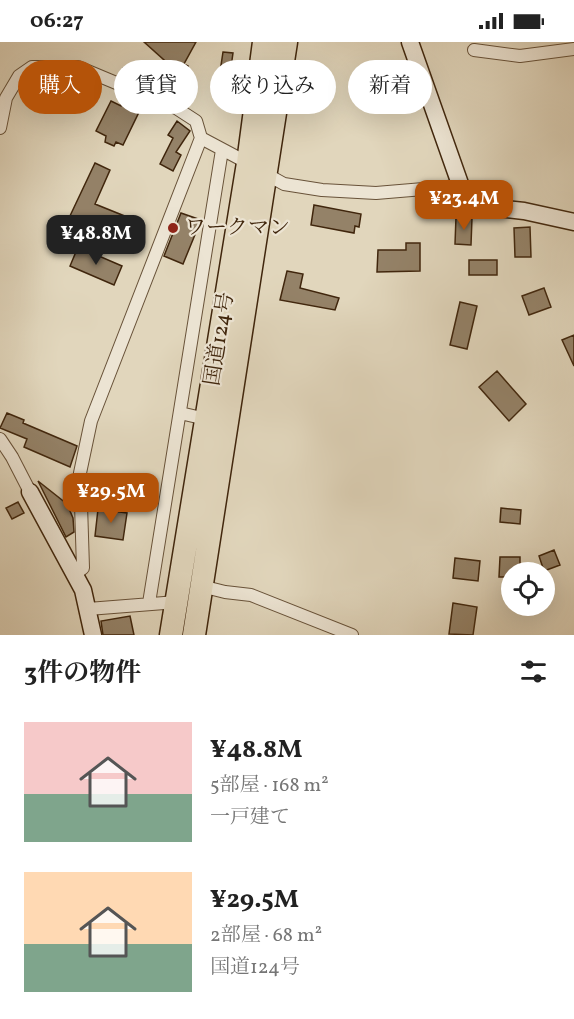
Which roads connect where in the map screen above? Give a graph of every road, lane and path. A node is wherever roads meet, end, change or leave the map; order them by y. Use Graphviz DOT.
graph roads {
  1 [pos="264,42"];
  2 [pos="286,42"];
  3 [pos="410,42"];
  4 [pos="574,49"];
  5 [pos="474,50"];
  6 [pos="0,128"];
  7 [pos="201,138"];
  8 [pos="222,150"];
  9 [pos="257,168"];
  10 [pos="459,186"];
  11 [pos="574,222"];
  12 [pos="180,413"];
  13 [pos="206,419"];
  14 [pos="0,439"];
  15 [pos="30,492"];
  16 [pos="76,573"];
  17 [pos="201,586"];
  18 [pos="177,602"];
  19 [pos="149,603"];
  20 [pos="88,609"];
  21 [pos="93,635"];
  22 [pos="171,635"];
  23 [pos="194,635"];
  24 [pos="352,635"];
  1 -- 9 [label="highway, 国道124号"];
  2 -- 9 [label="highway, 国道124号"];
  3 -- 10 [label="street"];
  4 -- 5 [label="street"];
  6 -- 7 [label="street"];
  7 -- 8 [label="street"];
  7 -- 16 [label="street"];
  8 -- 9 [label="street"];
  8 -- 12 [label="street"];
  9 -- 10 [label="street"];
  9 -- 13 [label="highway, 国道124号"];
  9 -- 17 [label="highway, 国道124号"];
  10 -- 11 [label="street"];
  12 -- 13 [label="street"];
  12 -- 19 [label="street"];
  13 -- 18 [label="highway, 国道124号"];
  14 -- 15 [label="street"];
  15 -- 16 [label="street"];
  16 -- 20 [label="street"];
  17 -- 23 [label="highway, 国道124号"];
  17 -- 24 [label="street"];
  18 -- 19 [label="street"];
  18 -- 22 [label="highway, 国道124号"];
  19 -- 20 [label="street"];
  20 -- 21 [label="street"];
}
